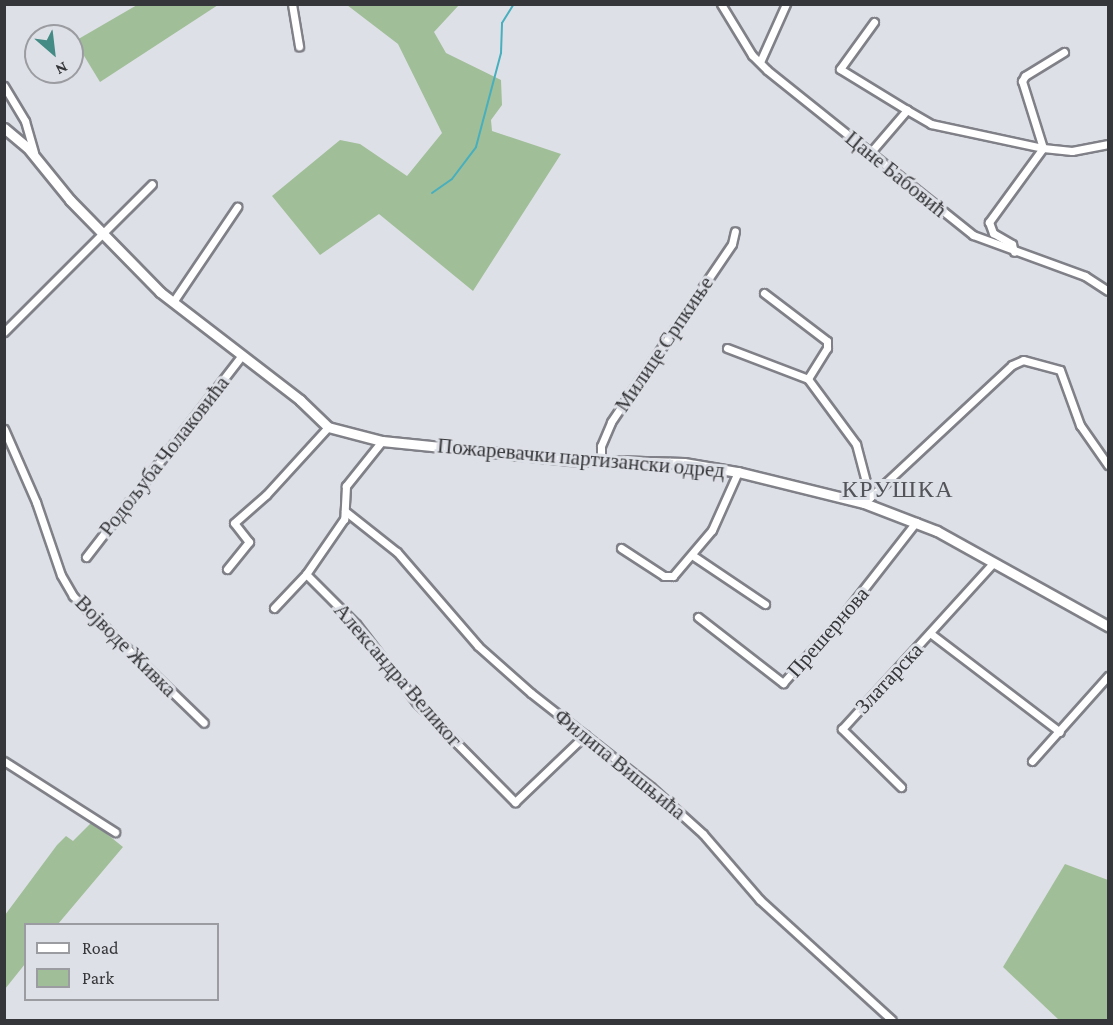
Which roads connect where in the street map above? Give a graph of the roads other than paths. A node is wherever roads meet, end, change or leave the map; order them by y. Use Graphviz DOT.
graph roads {
  1 [pos="292,4"];
  2 [pos="722,4"];
  3 [pos="786,4"];
  4 [pos="874,22"];
  5 [pos="299,46"];
  6 [pos="1064,52"];
  7 [pos="760,62"];
  8 [pos="4,86"];
  9 [pos="907,110"];
  10 [pos="4,128"];
  11 [pos="1108,144"];
  12 [pos="1043,148"];
  13 [pos="870,153"];
  14 [pos="34,156"];
  15 [pos="152,184"];
  16 [pos="237,207"];
  17 [pos="735,231"];
  18 [pos="104,235"];
  19 [pos="1014,252"];
  20 [pos="1108,291"];
  21 [pos="764,292"];
  22 [pos="173,302"];
  23 [pos="4,332"];
  24 [pos="727,348"];
  25 [pos="242,355"];
  26 [pos="808,379"];
  27 [pos="328,427"];
  28 [pos="4,429"];
  29 [pos="382,441"];
  30 [pos="601,461"];
  31 [pos="1108,465"];
  32 [pos="738,472"];
  33 [pos="867,500"];
  34 [pos="345,512"];
  35 [pos="916,522"];
  36 [pos="621,548"];
  37 [pos="692,555"];
  38 [pos="86,557"];
  39 [pos="992,564"];
  40 [pos="227,569"];
  41 [pos="306,574"];
  42 [pos="765,604"];
  43 [pos="274,608"];
  44 [pos="698,617"];
  45 [pos="1108,626"];
  46 [pos="930,633"];
  47 [pos="1108,676"];
  48 [pos="204,723"];
  49 [pos="1060,732"];
  50 [pos="585,735"];
  51 [pos="4,760"];
  52 [pos="1032,761"];
  53 [pos="901,787"];
  54 [pos="115,832"];
  55 [pos="892,1020"];
  1 -- 5 [label="street"];
  2 -- 7 [label="street, Цане Бабовић"];
  3 -- 7 [label="street"];
  4 -- 9 [label="street"];
  6 -- 12 [label="street"];
  7 -- 13 [label="street, Цане Бабовић"];
  8 -- 14 [label="street"];
  9 -- 12 [label="street"];
  9 -- 13 [label="street"];
  10 -- 14 [label="street, Пожаревачки партизански одред"];
  11 -- 12 [label="street"];
  12 -- 19 [label="street"];
  13 -- 19 [label="street, Цане Бабовић"];
  14 -- 18 [label="street, Пожаревачки партизански одред"];
  15 -- 18 [label="street"];
  16 -- 22 [label="street"];
  17 -- 30 [label="street, Милице Српкиње"];
  18 -- 22 [label="street, Пожаревачки партизански одред"];
  18 -- 23 [label="street"];
  19 -- 20 [label="street, Цане Бабовић"];
  21 -- 26 [label="street"];
  22 -- 25 [label="street, Пожаревачки партизански одред"];
  24 -- 26 [label="street"];
  25 -- 27 [label="street, Пожаревачки партизански одред"];
  25 -- 38 [label="street, Родољуба Чолаковића"];
  26 -- 33 [label="street"];
  27 -- 29 [label="street, Пожаревачки партизански одред"];
  27 -- 40 [label="street"];
  28 -- 48 [label="street, Војводе Живка"];
  29 -- 30 [label="street, Пожаревачки партизански одред"];
  29 -- 34 [label="street"];
  30 -- 32 [label="street, Пожаревачки партизански одред"];
  31 -- 33 [label="street"];
  32 -- 33 [label="street, Пожаревачки партизански одред"];
  32 -- 37 [label="street"];
  33 -- 35 [label="street, Пожаревачки партизански одред"];
  34 -- 41 [label="street"];
  34 -- 50 [label="street, Филипа Вишњића"];
  35 -- 39 [label="street, Пожаревачки партизански одред"];
  35 -- 44 [label="street, Прешернова"];
  36 -- 37 [label="street"];
  37 -- 42 [label="street"];
  39 -- 45 [label="street, Пожаревачки партизански одред"];
  39 -- 46 [label="street, Златарска"];
  41 -- 43 [label="street"];
  41 -- 50 [label="street, Александра Великог"];
  46 -- 49 [label="street"];
  46 -- 53 [label="street, Златарска"];
  47 -- 49 [label="street"];
  49 -- 52 [label="street"];
  50 -- 55 [label="street, Филипа Вишњића"];
  51 -- 54 [label="street"];
}
